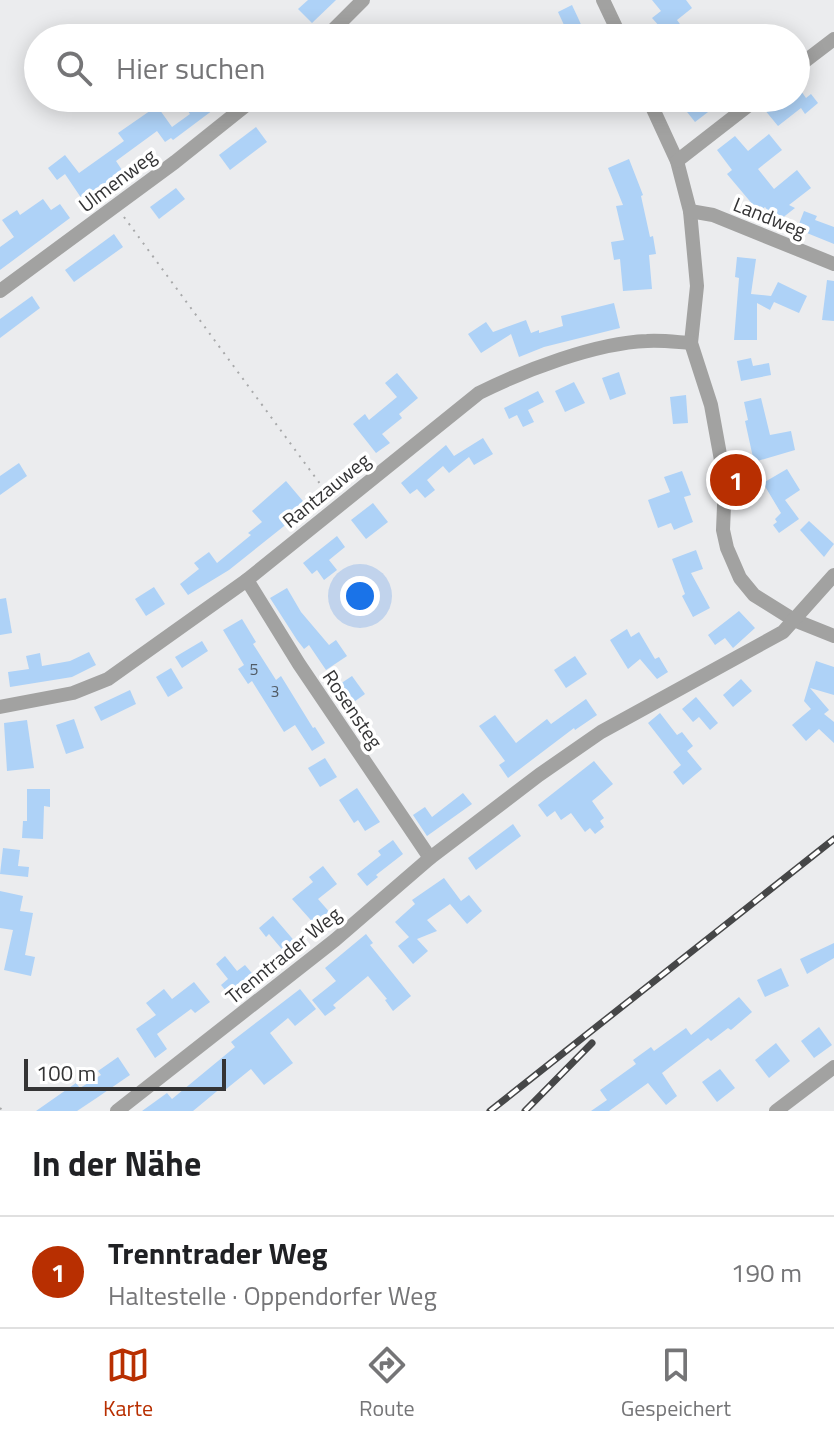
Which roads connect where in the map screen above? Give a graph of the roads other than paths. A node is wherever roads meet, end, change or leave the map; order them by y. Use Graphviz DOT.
graph roads {
  1 [pos="363,0"];
  2 [pos="603,0"];
  3 [pos="339,24"];
  4 [pos="614,24"];
  5 [pos="834,39"];
  6 [pos="810,57"];
  7 [pos="237,112"];
  8 [pos="654,112"];
  9 [pos="740,112"];
  10 [pos="677,161"];
  11 [pos="690,211"];
  12 [pos="834,264"];
  13 [pos="0,291"];
  14 [pos="691,343"];
  15 [pos="834,575"];
  16 [pos="247,580"];
  17 [pos="794,620"];
  18 [pos="834,636"];
  19 [pos="0,707"];
  20 [pos="430,858"];
  21 [pos="834,1067"];
  22 [pos="117,1111"];
  23 [pos="776,1111"];
  1 -- 3 [label="street"];
  2 -- 4 [label="street"];
  5 -- 6 [label="street"];
  7 -- 13 [label="street, Ulmenweg"];
  8 -- 10 [label="street"];
  9 -- 10 [label="street"];
  10 -- 11 [label="street"];
  11 -- 12 [label="street, Landweg"];
  11 -- 14 [label="street"];
  14 -- 16 [label="street, Rantzauweg"];
  14 -- 17 [label="street"];
  15 -- 17 [label="street, Trenntrader Weg"];
  16 -- 19 [label="street, Rantzauweg"];
  16 -- 20 [label="street, Rosensteg"];
  17 -- 18 [label="street"];
  17 -- 20 [label="street, Trenntrader Weg"];
  20 -- 22 [label="street, Trenntrader Weg"];
  21 -- 23 [label="street"];
}
